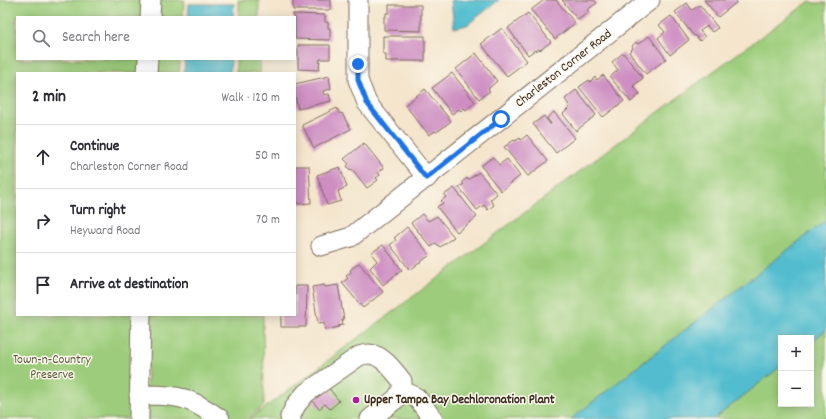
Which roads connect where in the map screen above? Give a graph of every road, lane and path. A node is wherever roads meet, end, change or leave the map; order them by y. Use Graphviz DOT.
graph roads {
  1 [pos="151,0"];
  2 [pos="358,0"];
  3 [pos="650,0"];
  4 [pos="150,16"];
  5 [pos="148,60"];
  6 [pos="147,72"];
  7 [pos="426,178"];
  8 [pos="321,246"];
  9 [pos="141,316"];
  10 [pos="402,390"];
  11 [pos="139,396"];
  12 [pos="287,418"];
  13 [pos="139,419"];
  14 [pos="220,419"];
  15 [pos="370,419"];
  16 [pos="433,419"];
  1 -- 4 [label="street"];
  2 -- 7 [label="street"];
  3 -- 7 [label="street, Charleston Corner Road"];
  5 -- 6 [label="street"];
  7 -- 8 [label="street, Charleston Corner Road"];
  9 -- 11 [label="street"];
  10 -- 12 [label="street"];
  10 -- 15 [label="street"];
  10 -- 16 [label="street"];
  11 -- 13 [label="street"];
  11 -- 14 [label="street"];
}
